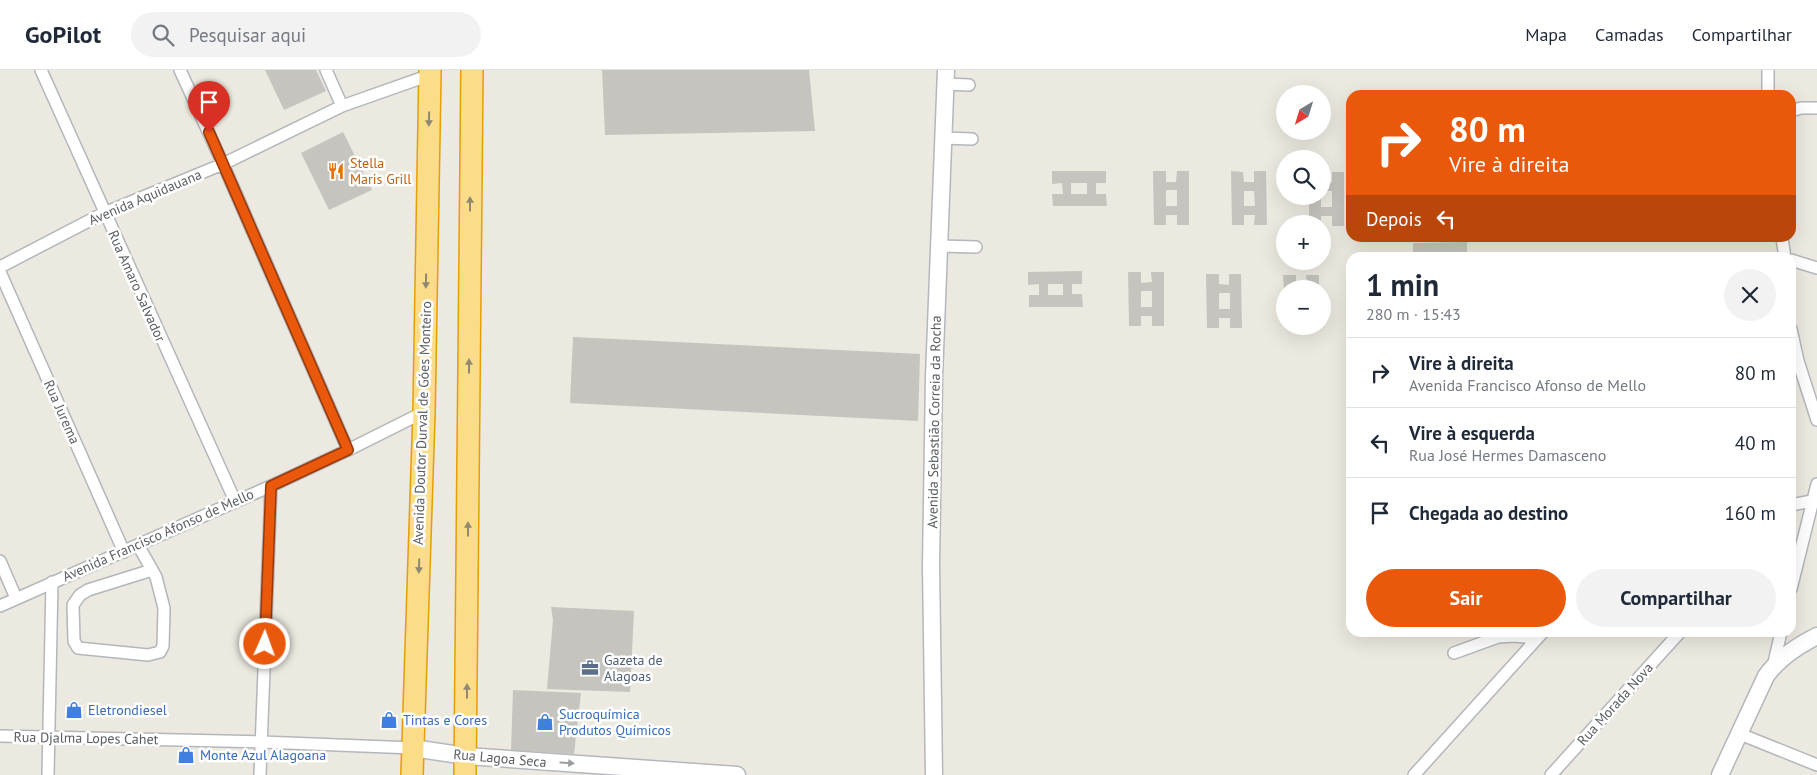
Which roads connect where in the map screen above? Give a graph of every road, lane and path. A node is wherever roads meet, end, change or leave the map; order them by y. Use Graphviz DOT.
graph roads {
  1 [pos="41,70"];
  2 [pos="180,70"];
  3 [pos="326,70"];
  4 [pos="472,70"];
  5 [pos="1768,70"];
  6 [pos="430,72"];
  7 [pos="945,77"];
  8 [pos="969,85"];
  9 [pos="1768,90"];
  10 [pos="342,106"];
  11 [pos="1817,108"];
  12 [pos="1796,110"];
  13 [pos="943,138"];
  14 [pos="972,139"];
  15 [pos="223,164"];
  16 [pos="104,213"];
  17 [pos="940,246"];
  18 [pos="976,247"];
  19 [pos="1796,262"];
  20 [pos="0,266"];
  21 [pos="1817,268"];
  22 [pos="0,272"];
  23 [pos="1796,352"];
  24 [pos="424,412"];
  25 [pos="1817,420"];
  26 [pos="348,450"];
  27 [pos="1817,484"];
  28 [pos="271,486"];
  29 [pos="1812,500"];
  30 [pos="235,501"];
  31 [pos="1796,504"];
  32 [pos="138,546"];
  33 [pos="124,552"];
  34 [pos="0,561"];
  35 [pos="1796,568"];
  36 [pos="152,570"];
  37 [pos="52,582"];
  38 [pos="16,598"];
  39 [pos="0,606"];
  40 [pos="1817,636"];
  41 [pos="1498,637"];
  42 [pos="1537,637"];
  43 [pos="1675,637"];
  44 [pos="1780,637"];
  45 [pos="1454,653"];
  46 [pos="1773,667"];
  47 [pos="1740,734"];
  48 [pos="0,736"];
  49 [pos="49,736"];
  50 [pos="262,742"];
  51 [pos="413,748"];
  52 [pos="1817,765"];
  53 [pos="466,766"];
  54 [pos="48,775"];
  55 [pos="260,775"];
  56 [pos="412,775"];
  57 [pos="737,775"];
  58 [pos="934,775"];
  59 [pos="1414,775"];
  60 [pos="1551,775"];
  61 [pos="1720,775"];
  1 -- 16 [label="street, Rua Amaro Salvador"];
  2 -- 15 [label="street"];
  3 -- 10 [label="street"];
  53 -- 4 [label="highway, one-way"];
  5 -- 9 [label="street"];
  6 -- 10 [label="street, Avenida Aquidauana"];
  6 -- 24 [label="highway, Avenida Doutor Durval de Góes Monteiro, one-way"];
  7 -- 8 [label="street"];
  7 -- 13 [label="street, Avenida Sebastião Correia da Rocha"];
  10 -- 15 [label="street, Avenida Aquidauana"];
  11 -- 12 [label="street"];
  13 -- 14 [label="street"];
  13 -- 17 [label="street, Avenida Sebastião Correia da Rocha"];
  15 -- 16 [label="street, Avenida Aquidauana"];
  15 -- 26 [label="street"];
  16 -- 20 [label="street, Avenida Aquidauana"];
  16 -- 30 [label="street, Rua Amaro Salvador"];
  17 -- 18 [label="street"];
  17 -- 58 [label="street, Avenida Sebastião Correia da Rocha"];
  19 -- 21 [label="street"];
  22 -- 33 [label="street, Rua Jurema"];
  23 -- 25 [label="street"];
  24 -- 26 [label="street, Avenida Francisco Afonso de Mello"];
  24 -- 51 [label="highway, Avenida Doutor Durval de Góes Monteiro, one-way"];
  26 -- 28 [label="street, Avenida Francisco Afonso de Mello"];
  27 -- 29 [label="street"];
  28 -- 30 [label="street, Avenida Francisco Afonso de Mello"];
  28 -- 50 [label="street"];
  29 -- 31 [label="street"];
  29 -- 35 [label="street"];
  30 -- 32 [label="street, Avenida Francisco Afonso de Mello"];
  32 -- 33 [label="street, Avenida Francisco Afonso de Mello"];
  32 -- 36 [label="street"];
  33 -- 37 [label="street, Avenida Francisco Afonso de Mello"];
  34 -- 38 [label="street"];
  36 -- 36 [label="street"];
  37 -- 38 [label="street, Avenida Francisco Afonso de Mello"];
  37 -- 49 [label="street"];
  38 -- 39 [label="street, Avenida Francisco Afonso de Mello"];
  40 -- 46 [label="street"];
  41 -- 45 [label="street"];
  42 -- 59 [label="street"];
  43 -- 60 [label="street, Rua Morada Nova"];
  44 -- 46 [label="street"];
  46 -- 47 [label="street"];
  47 -- 52 [label="street"];
  47 -- 61 [label="street"];
  48 -- 49 [label="street, Rua Djalma Lopes Cahet"];
  49 -- 50 [label="street, Rua Djalma Lopes Cahet"];
  49 -- 54 [label="street"];
  50 -- 51 [label="street, Rua Djalma Lopes Cahet"];
  50 -- 55 [label="street"];
  51 -- 53 [label="street, Rua Lagoa Seca"];
  51 -- 56 [label="highway, Avenida Doutor Durval de Góes Monteiro"];
  53 -- 57 [label="street, Rua Lagoa Seca, one-way"];
}
